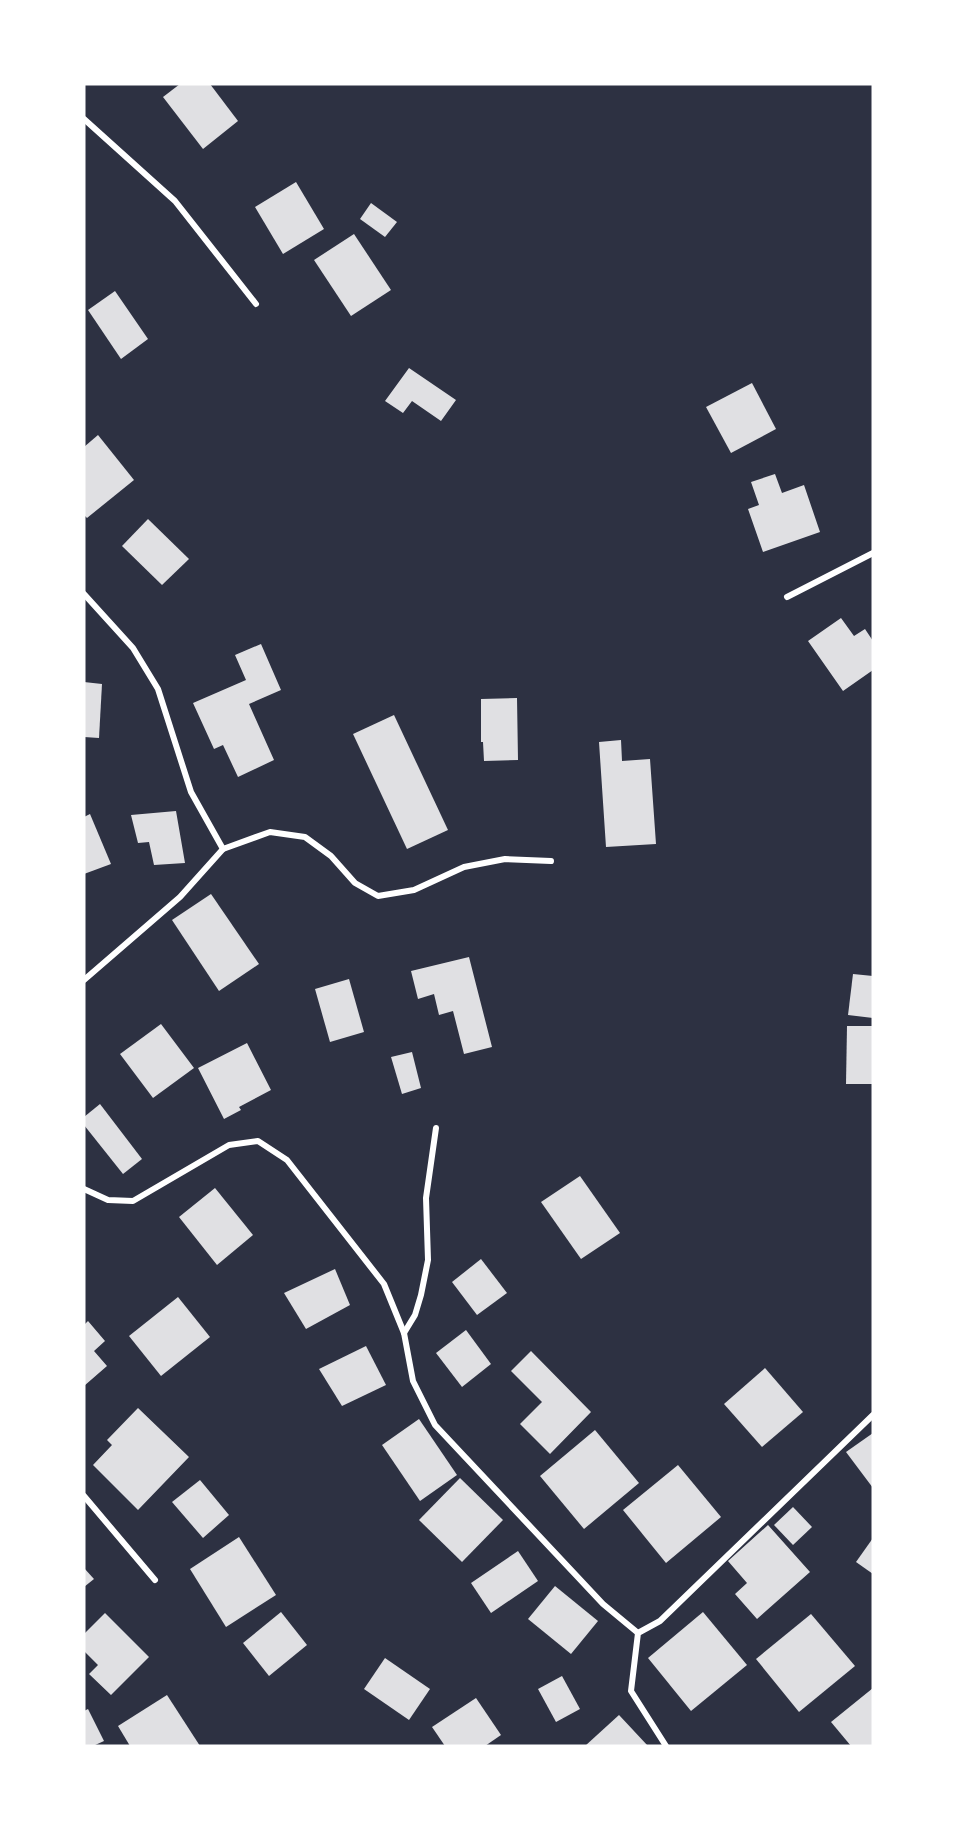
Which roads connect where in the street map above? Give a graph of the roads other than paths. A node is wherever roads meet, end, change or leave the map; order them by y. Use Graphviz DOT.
graph roads {
  1 [pos="84,119"];
  2 [pos="255,304"];
  3 [pos="873,553"];
  4 [pos="84,594"];
  5 [pos="788,597"];
  6 [pos="224,849"];
  7 [pos="551,861"];
  8 [pos="84,980"];
  9 [pos="436,1128"];
  10 [pos="84,1189"];
  11 [pos="404,1333"];
  12 [pos="873,1415"];
  13 [pos="84,1496"];
  14 [pos="155,1580"];
  15 [pos="638,1633"];
  16 [pos="666,1746"];
  1 -- 2 [label="street"];
  3 -- 5 [label="street"];
  4 -- 6 [label="street"];
  6 -- 7 [label="street"];
  6 -- 8 [label="street"];
  9 -- 11 [label="street"];
  10 -- 11 [label="street"];
  11 -- 15 [label="street"];
  12 -- 15 [label="street"];
  13 -- 14 [label="street"];
  15 -- 16 [label="street"];
}
